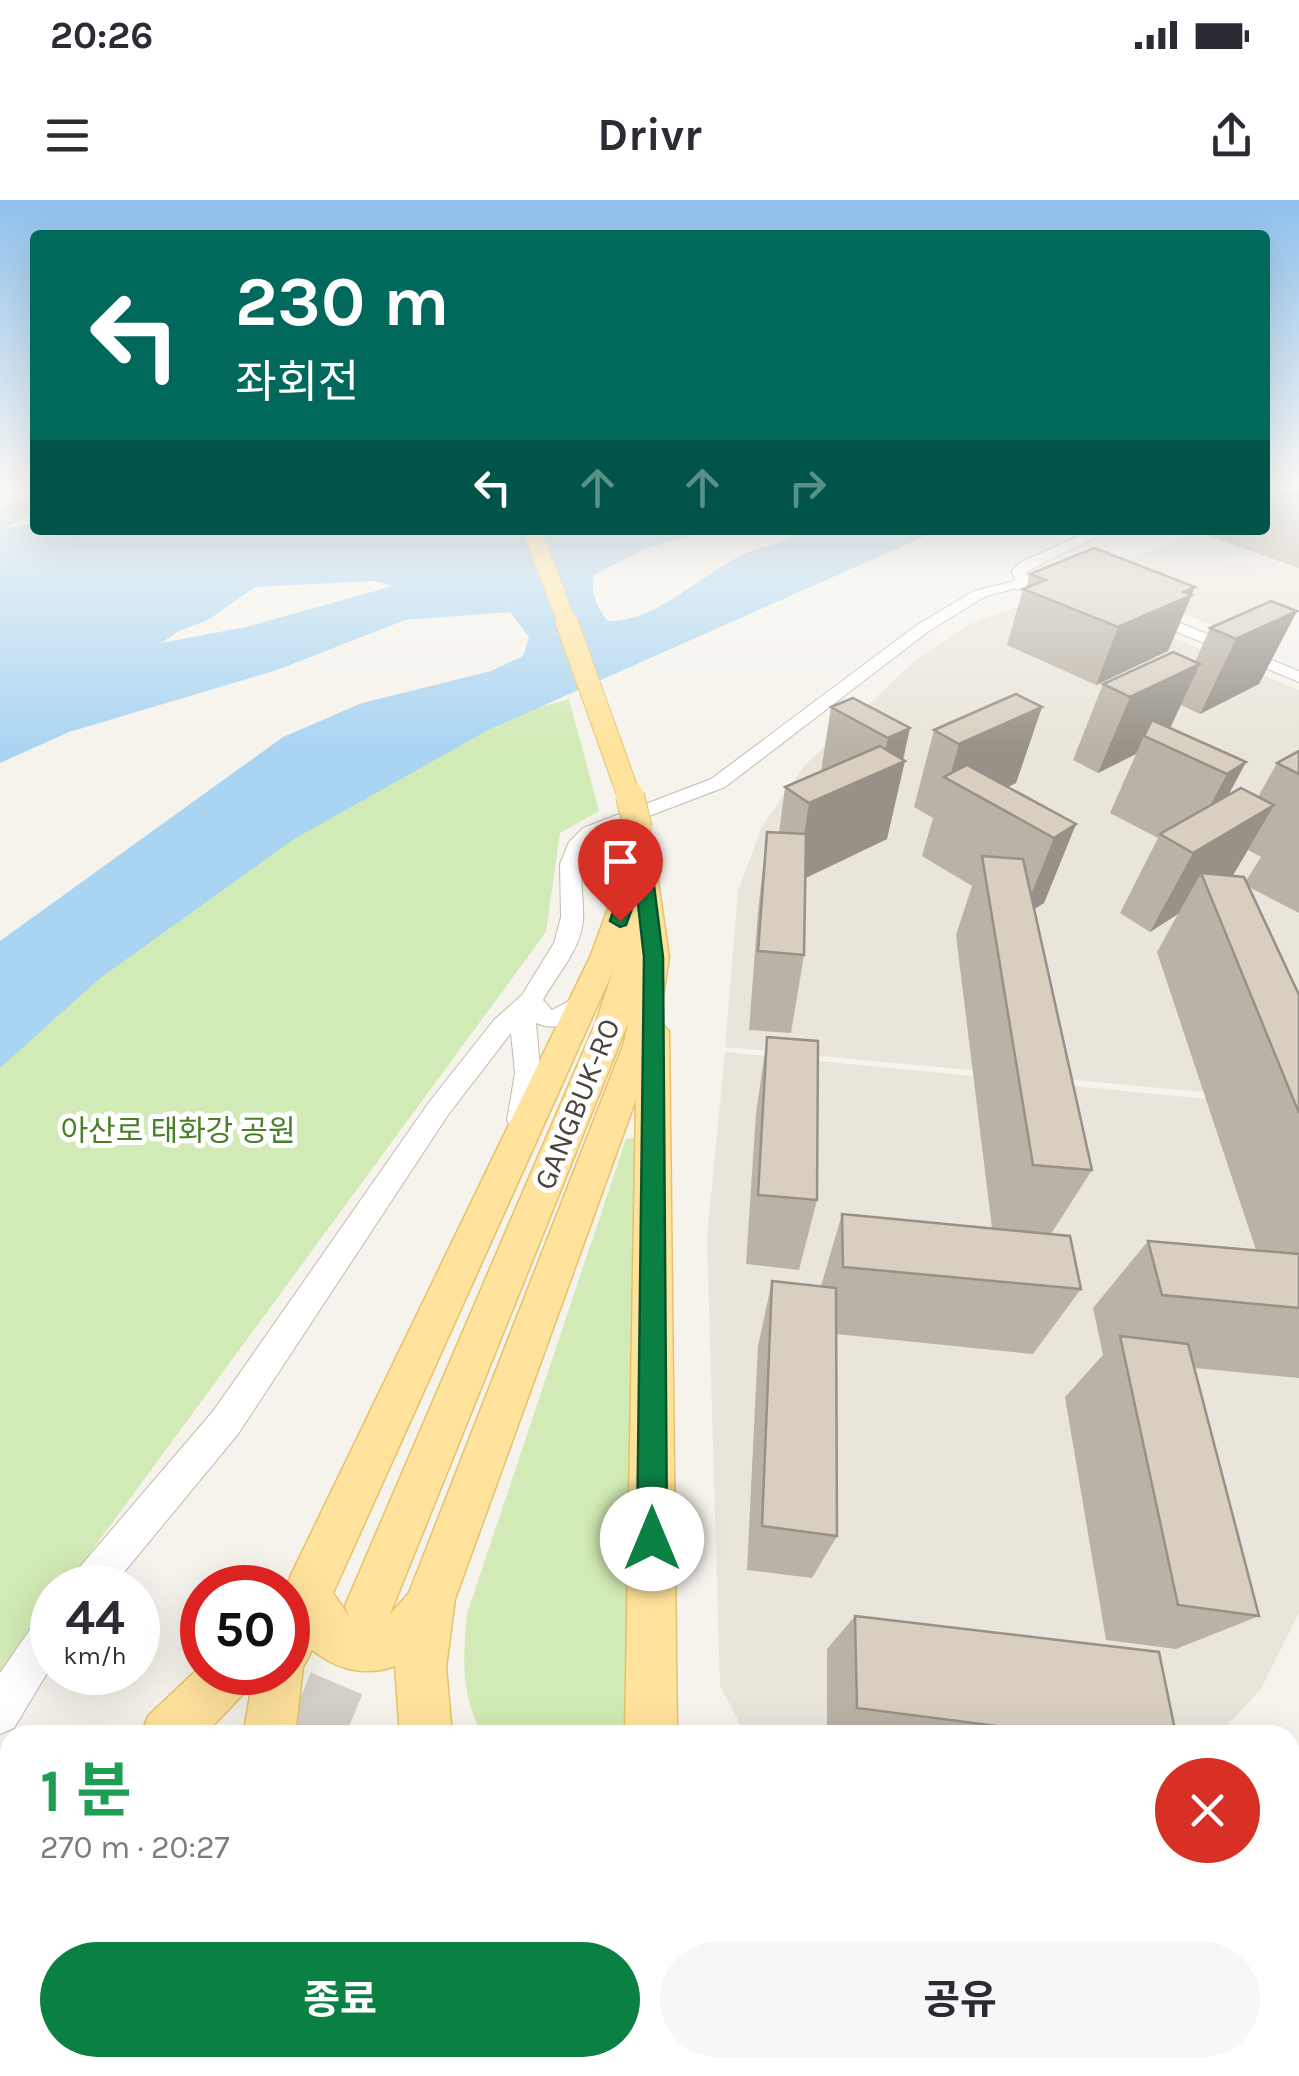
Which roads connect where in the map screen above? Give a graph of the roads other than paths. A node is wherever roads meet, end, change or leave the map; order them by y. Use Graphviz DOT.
graph roads {
  1 [pos="549,575"];
  2 [pos="1019,575"];
  3 [pos="1023,584"];
  4 [pos="1088,592"];
  5 [pos="1129,607"];
  6 [pos="1299,677"];
  7 [pos="640,842"];
  8 [pos="652,982"];
  9 [pos="531,1000"];
  10 [pos="584,1001"];
  11 [pos="512,1151"];
  12 [pos="105,1565"];
  13 [pos="310,1578"];
  14 [pos="431,1599"];
  15 [pos="369,1606"];
  16 [pos="310,1611"];
  17 [pos="30,1663"];
  18 [pos="208,1695"];
  19 [pos="276,1695"];
  20 [pos="0,1714"];
  21 [pos="177,1725"];
  22 [pos="271,1725"];
  23 [pos="424,1725"];
  24 [pos="651,1725"];
  1 -- 7 [label="main road, GANGBUK-RO, bridge"];
  2 -- 3 [label="street"];
  3 -- 4 [label="street"];
  3 -- 9 [label="street"];
  5 -- 6 [label="street"];
  7 -- 8 [label="main road"];
  7 -- 10 [label="main road"];
  7 -- 15 [label="main road, GANGBUK-RO"];
  8 -- 14 [label="main road"];
  8 -- 24 [label="main road"];
  9 -- 10 [label="street"];
  9 -- 11 [label="street"];
  9 -- 12 [label="street"];
  10 -- 11 [label="main road"];
  11 -- 13 [label="main road"];
  14 -- 16 [label="main road"];
  14 -- 23 [label="main road"];
  17 -- 20 [label="street"];
  18 -- 21 [label="main road"];
  19 -- 22 [label="main road"];
}
